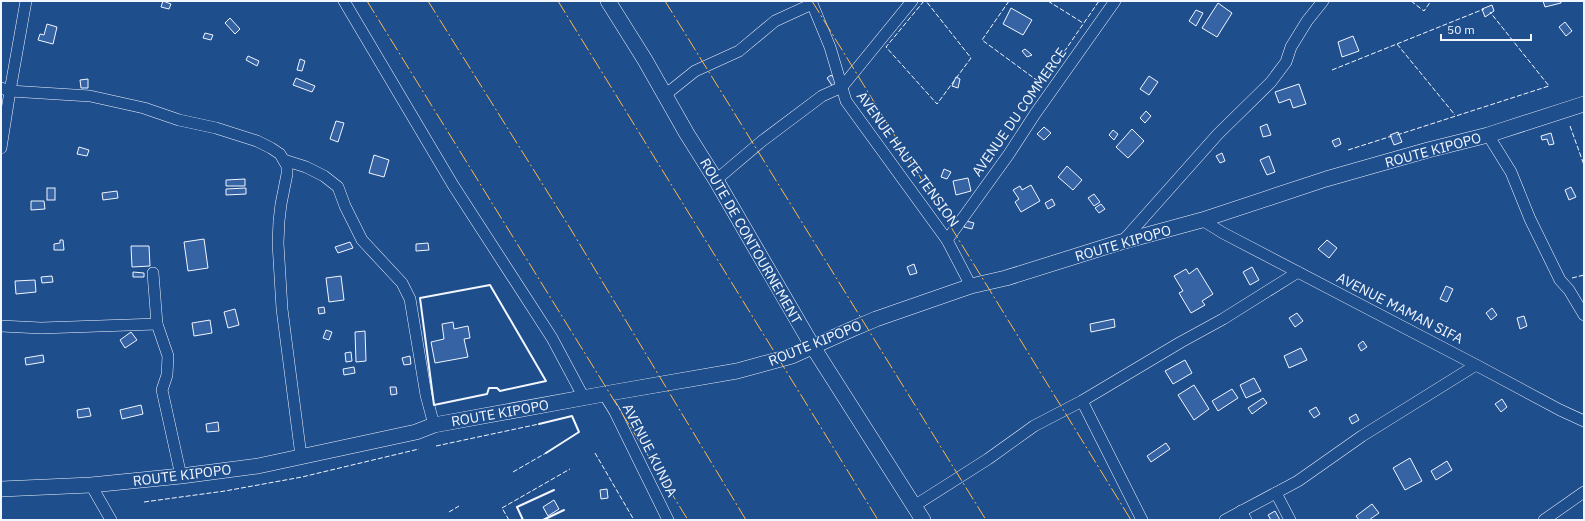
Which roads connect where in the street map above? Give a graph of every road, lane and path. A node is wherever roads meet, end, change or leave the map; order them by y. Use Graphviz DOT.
graph roads {
  1 [pos="26,1"];
  2 [pos="344,1"];
  3 [pos="608,1"];
  4 [pos="912,1"];
  5 [pos="1115,1"];
  6 [pos="1323,1"];
  7 [pos="812,3"];
  8 [pos="842,87"];
  9 [pos="5,89"];
  10 [pos="665,95"];
  11 [pos="1584,104"];
  12 [pos="1488,135"];
  13 [pos="1,148"];
  14 [pos="284,160"];
  15 [pos="716,180"];
  16 [pos="1202,220"];
  17 [pos="947,240"];
  18 [pos="1121,242"];
  19 [pos="1298,272"];
  20 [pos="153,273"];
  21 [pos="971,286"];
  22 [pos="1584,315"];
  23 [pos="158,324"];
  24 [pos="1,326"];
  25 [pos="813,347"];
  26 [pos="1476,365"];
  27 [pos="604,394"];
  28 [pos="584,398"];
  29 [pos="1082,401"];
  30 [pos="1584,421"];
  31 [pos="434,425"];
  32 [pos="301,456"];
  33 [pos="181,476"];
  34 [pos="91,485"];
  35 [pos="1,489"];
  36 [pos="1584,492"];
  37 [pos="1276,493"];
  38 [pos="914,506"];
  39 [pos="1244,516"];
  40 [pos="111,520"];
  41 [pos="668,520"];
  42 [pos="923,520"];
  43 [pos="1142,520"];
  44 [pos="1225,520"];
  45 [pos="1290,520"];
  46 [pos="1544,520"];
  1 -- 9 [label="street"];
  2 -- 28 [label="street"];
  3 -- 10 [label="main road, ROUTE DE CONTOURNEMENT"];
  4 -- 8 [label="street"];
  5 -- 17 [label="street, AVENUE DU COMMERCE"];
  6 -- 18 [label="street"];
  7 -- 8 [label="street, AVENUE HAUTE TENSION"];
  7 -- 10 [label="street"];
  8 -- 15 [label="street"];
  8 -- 17 [label="street, AVENUE HAUTE TENSION"];
  9 -- 13 [label="street"];
  9 -- 14 [label="street"];
  10 -- 15 [label="main road, ROUTE DE CONTOURNEMENT"];
  11 -- 12 [label="main road, ROUTE KIPOPO"];
  12 -- 16 [label="main road, ROUTE KIPOPO"];
  12 -- 22 [label="street"];
  14 -- 31 [label="street"];
  14 -- 32 [label="street"];
  15 -- 25 [label="main road, ROUTE DE CONTOURNEMENT"];
  16 -- 18 [label="main road, ROUTE KIPOPO"];
  16 -- 19 [label="street, AVENUE MAMAN SIFA"];
  17 -- 21 [label="street, AVENUE HAUTE TENSION"];
  18 -- 21 [label="main road, ROUTE KIPOPO"];
  19 -- 26 [label="street, AVENUE MAMAN SIFA"];
  19 -- 29 [label="street"];
  20 -- 23 [label="street"];
  21 -- 25 [label="main road, ROUTE KIPOPO"];
  23 -- 24 [label="street"];
  23 -- 33 [label="street"];
  25 -- 27 [label="main road, ROUTE KIPOPO"];
  25 -- 38 [label="main road, ROUTE DE CONTOURNEMENT"];
  26 -- 30 [label="street, AVENUE MAMAN SIFA"];
  26 -- 37 [label="street"];
  27 -- 28 [label="main road, ROUTE KIPOPO"];
  27 -- 41 [label="street, AVENUE KUNDA"];
  28 -- 31 [label="main road, ROUTE KIPOPO"];
  29 -- 38 [label="street"];
  29 -- 43 [label="street"];
  31 -- 32 [label="main road, ROUTE KIPOPO"];
  32 -- 33 [label="main road, ROUTE KIPOPO"];
  33 -- 34 [label="main road, ROUTE KIPOPO"];
  34 -- 35 [label="main road, ROUTE KIPOPO"];
  34 -- 40 [label="street"];
  36 -- 46 [label="street"];
  37 -- 39 [label="street"];
  37 -- 45 [label="street"];
  38 -- 42 [label="main road, ROUTE DE CONTOURNEMENT"];
  39 -- 44 [label="street"];
}
